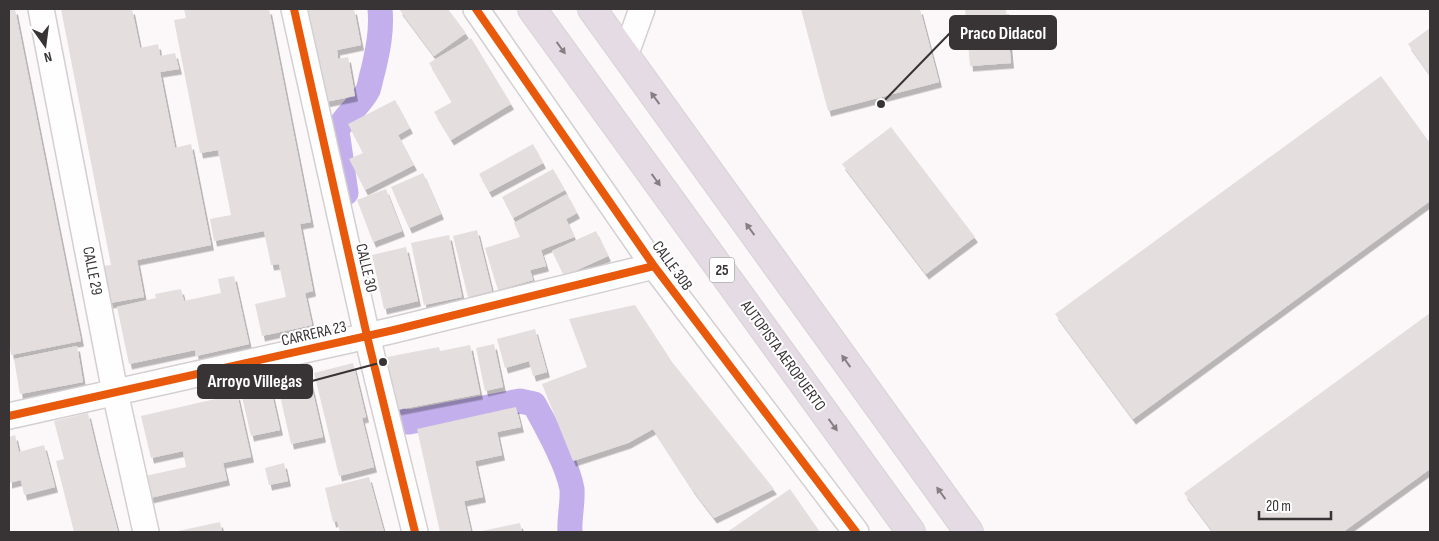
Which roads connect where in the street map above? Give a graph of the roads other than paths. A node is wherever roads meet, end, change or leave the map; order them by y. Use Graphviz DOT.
graph roads {
  1 [pos="41,9"];
  2 [pos="294,9"];
  3 [pos="476,9"];
  4 [pos="592,9"];
  5 [pos="642,9"];
  6 [pos="541,13"];
  7 [pos="625,56"];
  8 [pos="654,266"];
  9 [pos="377,334"];
  10 [pos="115,392"];
  11 [pos="9,416"];
  12 [pos="146,532"];
  13 [pos="416,532"];
  14 [pos="856,532"];
  15 [pos="911,532"];
  16 [pos="969,532"];
  1 -- 10 [label="street, CALLE 29"];
  2 -- 9 [label="street, CALLE 30"];
  3 -- 8 [label="street, CALLE 30B"];
  4 -- 7 [label="highway"];
  5 -- 7 [label="street"];
  6 -- 15 [label="highway, AUTOPISTA AEROPUERTO / 25, one-way"];
  16 -- 7 [label="highway, one-way"];
  8 -- 9 [label="street, CARRERA 23"];
  8 -- 14 [label="street, CALLE 30B"];
  9 -- 10 [label="street, CARRERA 23"];
  9 -- 13 [label="street, CALLE 30"];
  10 -- 11 [label="street, CARRERA 23"];
  10 -- 12 [label="street, CALLE 29"];
}
